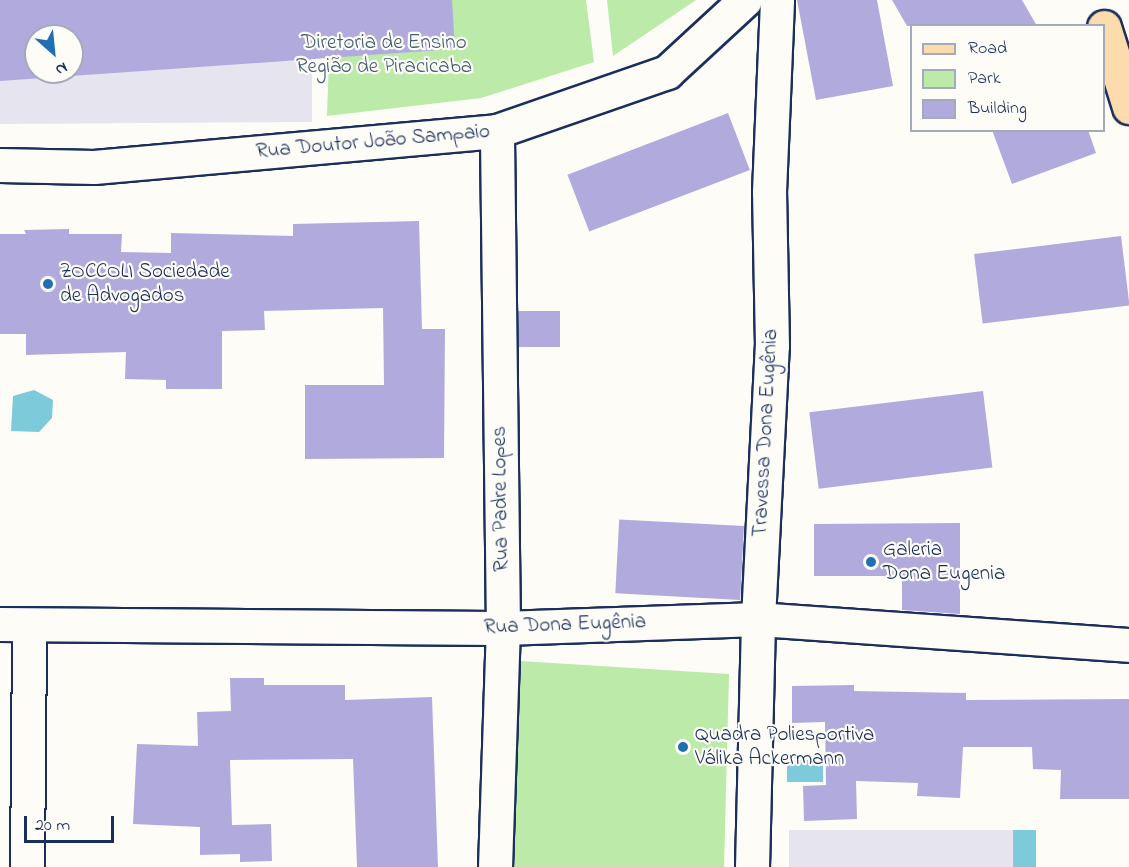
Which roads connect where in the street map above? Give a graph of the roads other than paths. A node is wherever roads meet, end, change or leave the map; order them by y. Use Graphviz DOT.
graph roads {
  1 [pos="745,0"];
  2 [pos="777,0"];
  3 [pos="1092,0"];
  4 [pos="1102,24"];
  5 [pos="1105,32"];
  6 [pos="1129,107"];
  7 [pos="497,131"];
  8 [pos="0,165"];
  9 [pos="758,619"];
  10 [pos="14,625"];
  11 [pos="502,628"];
  12 [pos="1129,645"];
  13 [pos="27,867"];
  14 [pos="495,867"];
  15 [pos="752,867"];
  1 -- 7 [label="street, Rua Doutor João Sampaio"];
  2 -- 9 [label="street, Travessa Dona Eugênia"];
  3 -- 4 [label="main road"];
  5 -- 6 [label="main road"];
  7 -- 8 [label="street, Rua Doutor João Sampaio"];
  7 -- 11 [label="street, Rua Padre Lopes"];
  9 -- 11 [label="street, Rua Dona Eugênia"];
  9 -- 12 [label="street, Rua Dona Eugênia"];
  9 -- 15 [label="street, Travessa Dona Eugênia"];
  10 -- 11 [label="street, Rua Dona Eugênia"];
  10 -- 13 [label="street"];
  11 -- 14 [label="street, Rua Padre Lopes"];
}
